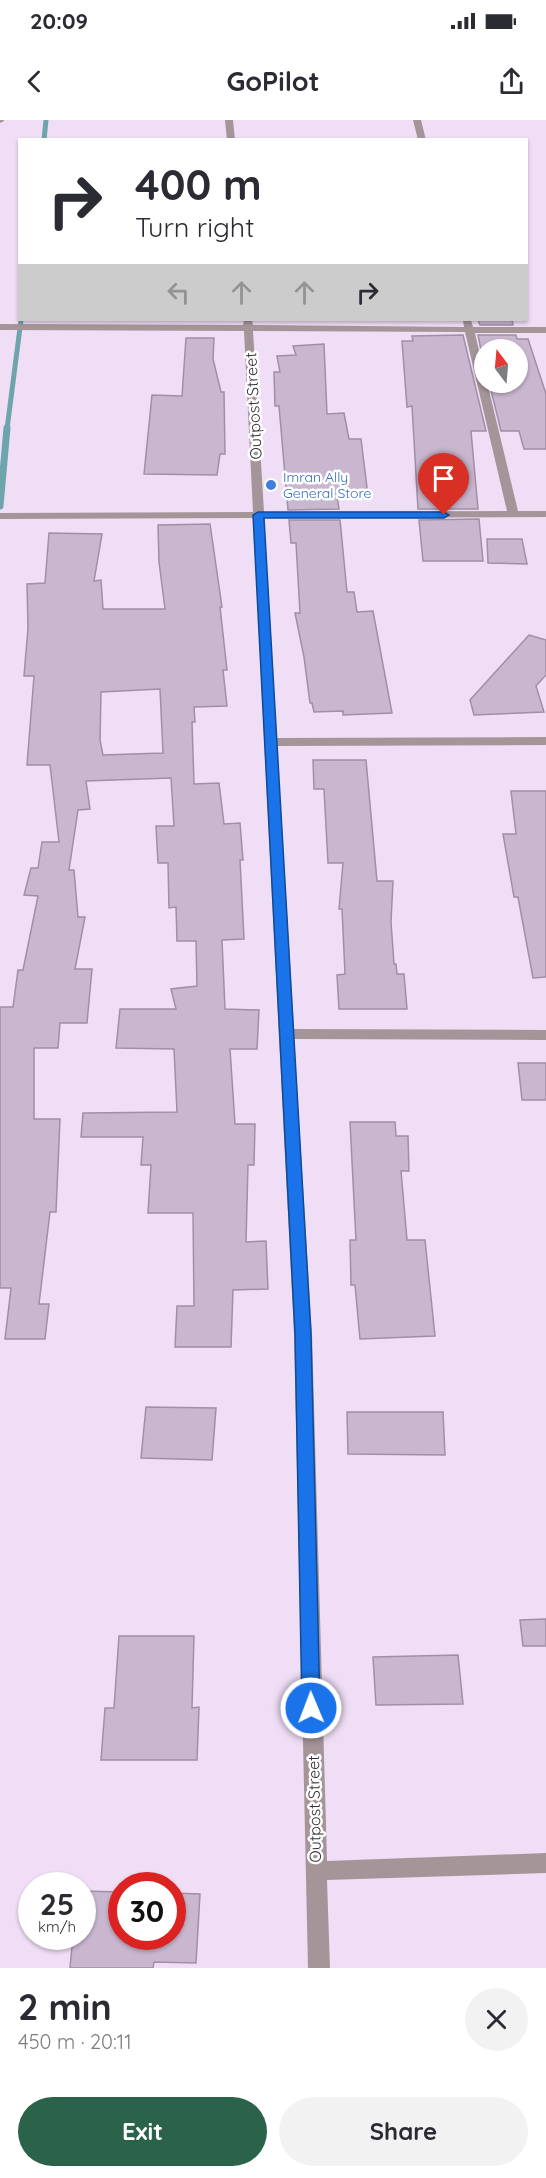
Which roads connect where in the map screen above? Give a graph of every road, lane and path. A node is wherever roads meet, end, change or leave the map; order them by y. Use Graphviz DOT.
graph roads {
  1 [pos="229,120"];
  2 [pos="417,120"];
  3 [pos="231,138"];
  4 [pos="422,138"];
  5 [pos="248,325"];
  6 [pos="468,325"];
  7 [pos="1,327"];
  8 [pos="546,330"];
  9 [pos="513,514"];
  10 [pos="546,514"];
  11 [pos="258,515"];
  12 [pos="2,516"];
  13 [pos="546,741"];
  14 [pos="272,742"];
  15 [pos="287,1034"];
  16 [pos="546,1035"];
  17 [pos="546,1863"];
  18 [pos="315,1871"];
  19 [pos="319,1968"];
  1 -- 3 [label="street"];
  2 -- 4 [label="street"];
  5 -- 6 [label="street"];
  5 -- 7 [label="street"];
  5 -- 11 [label="street, Outpost Street"];
  6 -- 8 [label="street"];
  6 -- 9 [label="street"];
  9 -- 10 [label="street"];
  9 -- 11 [label="street"];
  11 -- 12 [label="street"];
  11 -- 14 [label="street, Outpost Street"];
  13 -- 14 [label="street"];
  14 -- 15 [label="street, Outpost Street"];
  15 -- 16 [label="street"];
  15 -- 18 [label="street, Outpost Street"];
  17 -- 18 [label="street"];
  18 -- 19 [label="street, Outpost Street"];
}
